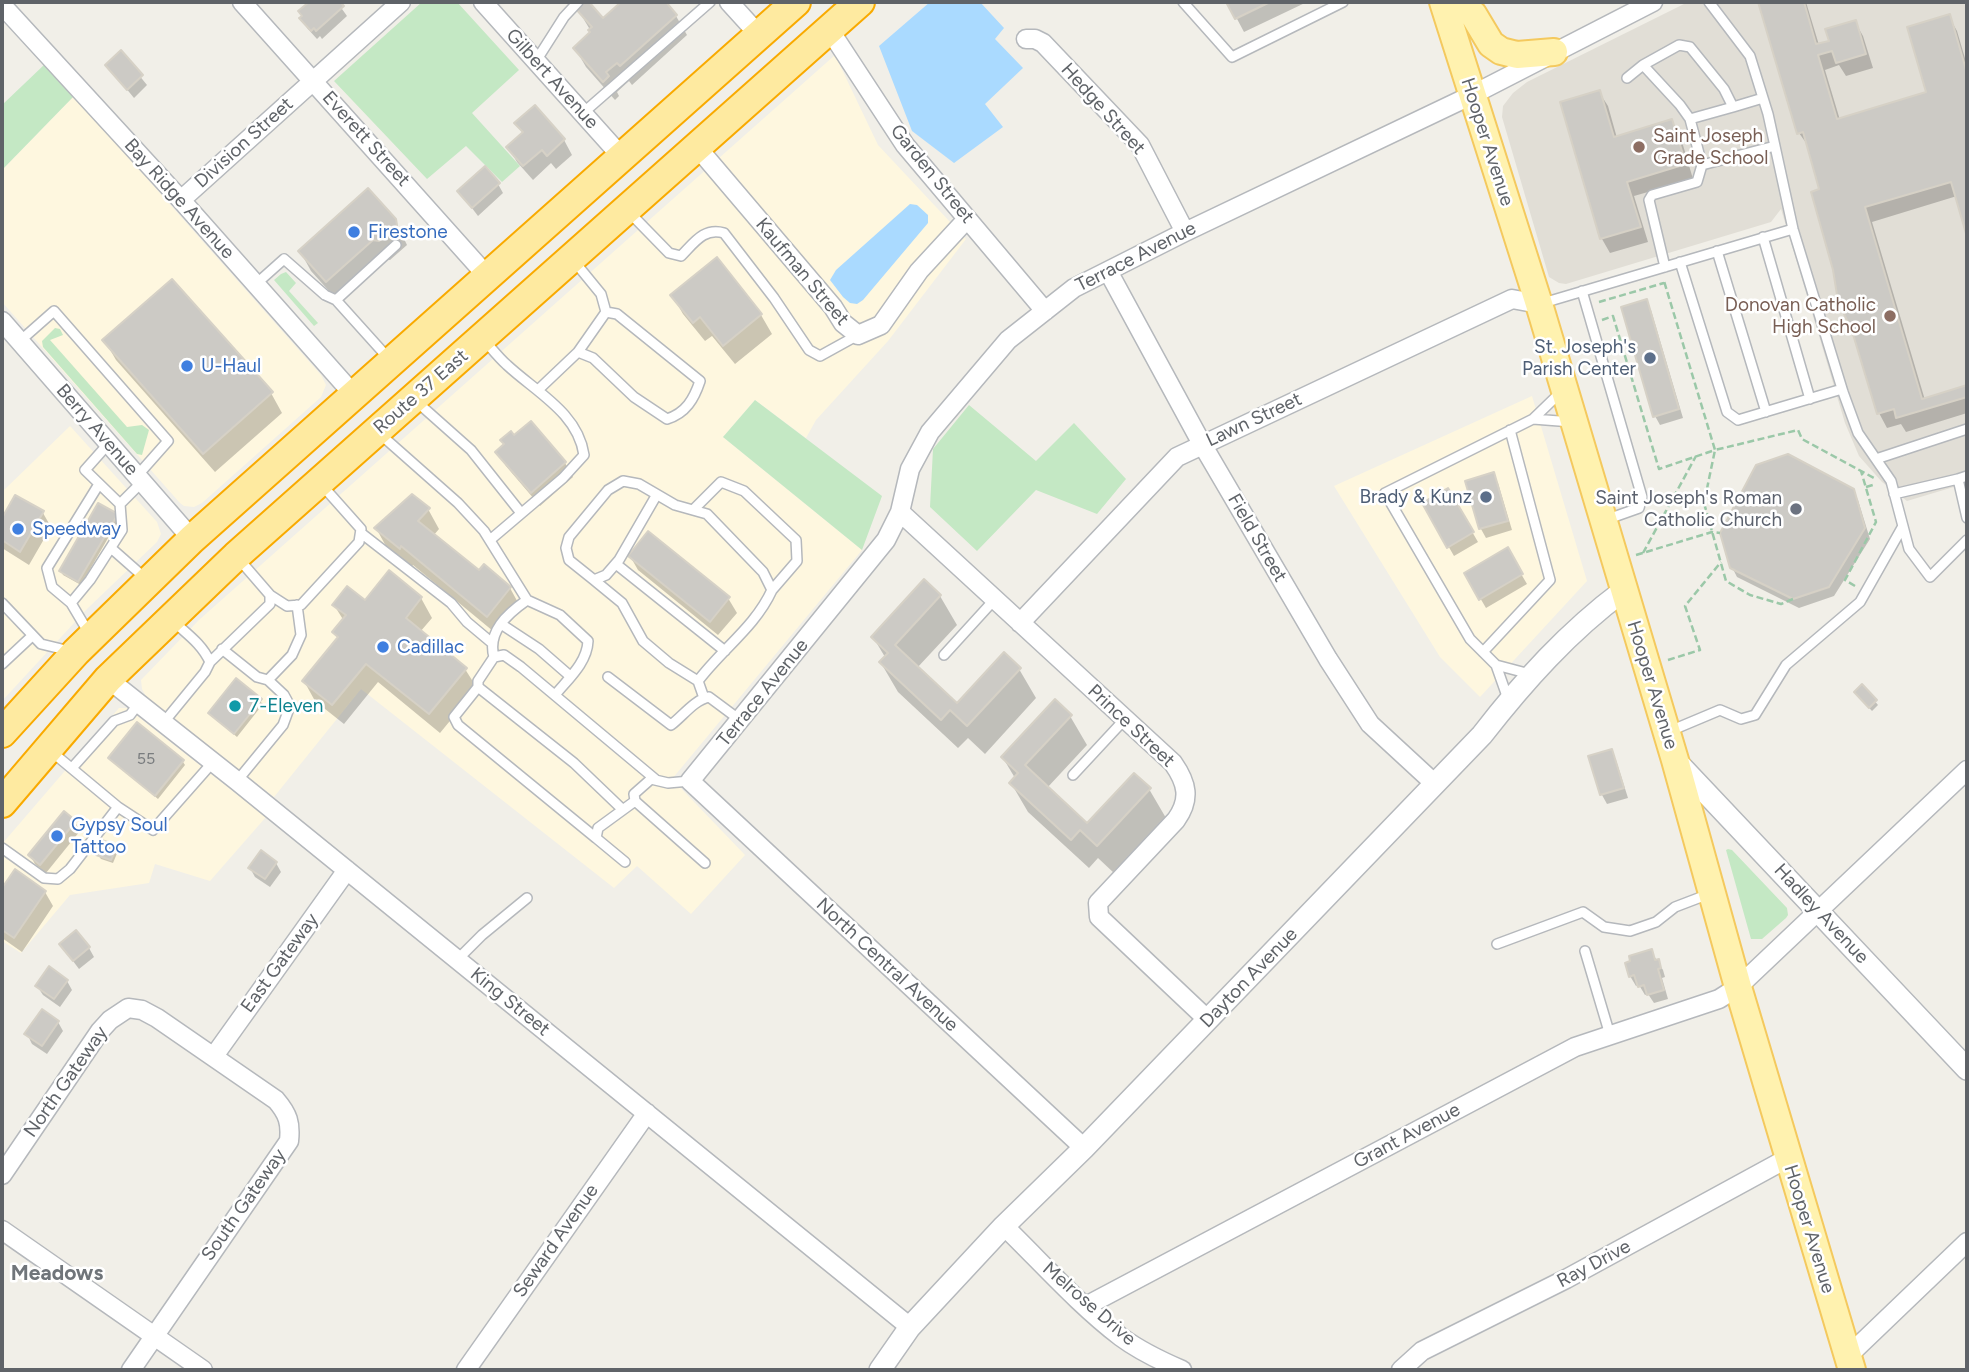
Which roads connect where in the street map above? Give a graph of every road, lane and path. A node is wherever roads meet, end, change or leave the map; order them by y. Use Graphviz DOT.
graph roads {
  1 [pos="242,2"];
  2 [pos="401,2"];
  3 [pos="483,2"];
  4 [pos="578,2"];
  5 [pos="710,2"];
  6 [pos="729,2"];
  7 [pos="796,2"];
  8 [pos="860,2"];
  9 [pos="1183,2"];
  10 [pos="1343,2"];
  11 [pos="1443,2"];
  12 [pos="1456,2"];
  13 [pos="1653,2"];
  14 [pos="1709,2"];
  15 [pos="2,5"];
  16 [pos="829,29"];
  17 [pos="759,35"];
  18 [pos="1026,39"];
  19 [pos="1554,52"];
  20 [pos="536,61"];
  21 [pos="1643,65"];
  22 [pos="1627,78"];
  23 [pos="313,80"];
  24 [pos="1472,95"];
  25 [pos="1763,98"];
  26 [pos="1733,107"];
  27 [pos="583,113"];
  28 [pos="1690,119"];
  29 [pos="1775,145"];
  30 [pos="697,146"];
  31 [pos="621,156"];
  32 [pos="1702,165"];
  33 [pos="181,200"];
  34 [pos="627,209"];
  35 [pos="967,219"];
  36 [pos="1793,229"];
  37 [pos="1185,232"];
  38 [pos="1763,237"];
  39 [pos="397,244"];
  40 [pos="1717,251"];
  41 [pos="573,258"];
  42 [pos="1680,262"];
  43 [pos="1665,267"];
  44 [pos="1108,271"];
  45 [pos="488,277"];
  46 [pos="256,284"];
  47 [pos="1582,291"];
  48 [pos="336,300"];
  49 [pos="1539,304"];
  50 [pos="1045,311"];
  51 [pos="606,312"];
  52 [pos="2,321"];
  53 [pos="858,335"];
  54 [pos="482,338"];
  55 [pos="20,341"];
  56 [pos="578,352"];
  57 [pos="391,362"];
  58 [pos="1842,389"];
  59 [pos="538,390"];
  60 [pos="1564,390"];
  61 [pos="354,395"];
  62 [pos="413,399"];
  63 [pos="1810,399"];
  64 [pos="1766,412"];
  65 [pos="1533,419"];
  66 [pos="1573,422"];
  67 [pos="1967,429"];
  68 [pos="1510,430"];
  69 [pos="376,431"];
  70 [pos="109,443"];
  71 [pos="1202,444"];
  72 [pos="1715,450"];
  73 [pos="1696,456"];
  74 [pos="1876,459"];
  75 [pos="1861,471"];
  76 [pos="1963,477"];
  77 [pos="139,479"];
  78 [pos="320,482"];
  79 [pos="99,484"];
  80 [pos="1866,487"];
  81 [pos="1894,494"];
  82 [pos="656,496"];
  83 [pos="120,504"];
  84 [pos="694,509"];
  85 [pos="900,512"];
  86 [pos="521,513"];
  87 [pos="1967,518"];
  88 [pos="1603,521"];
  89 [pos="1903,526"];
  90 [pos="1712,532"];
  91 [pos="361,533"];
  92 [pos="1720,533"];
  93 [pos="192,539"];
  94 [pos="491,540"];
  95 [pos="1967,540"];
  96 [pos="111,548"];
  97 [pos="1643,553"];
  98 [pos="236,556"];
  99 [pos="1634,556"];
  100 [pos="1721,562"];
  101 [pos="616,564"];
  102 [pos="594,580"];
  103 [pos="149,582"];
  104 [pos="772,590"];
  105 [pos="1623,591"];
  106 [pos="1866,592"];
  107 [pos="270,595"];
  108 [pos="1793,599"];
  109 [pos="527,600"];
  110 [pos="995,600"];
  111 [pos="2,603"];
  112 [pos="71,603"];
  113 [pos="297,605"];
  114 [pos="169,618"];
  115 [pos="1020,623"];
  116 [pos="501,624"];
  117 [pos="32,636"];
  118 [pos="492,643"];
  119 [pos="83,644"];
  120 [pos="222,649"];
  121 [pos="725,651"];
  122 [pos="1483,652"];
  123 [pos="944,655"];
  124 [pos="494,657"];
  125 [pos="1666,660"];
  126 [pos="210,662"];
  127 [pos="2,664"];
  128 [pos="1496,665"];
  129 [pos="1530,674"];
  130 [pos="570,676"];
  131 [pos="608,677"];
  132 [pos="108,679"];
  133 [pos="268,680"];
  134 [pos="698,681"];
  135 [pos="478,687"];
  136 [pos="555,695"];
  137 [pos="704,698"];
  138 [pos="1509,701"];
  139 [pos="139,703"];
  140 [pos="1125,719"];
  141 [pos="740,720"];
  142 [pos="164,722"];
  143 [pos="3,731"];
  144 [pos="1666,732"];
  145 [pos="48,748"];
  146 [pos="1675,760"];
  147 [pos="213,762"];
  148 [pos="72,768"];
  149 [pos="1967,770"];
  150 [pos="1073,775"];
  151 [pos="655,779"];
  152 [pos="237,781"];
  153 [pos="690,781"];
  154 [pos="1434,783"];
  155 [pos="635,801"];
  156 [pos="2,803"];
  157 [pos="118,807"];
  158 [pos="622,809"];
  159 [pos="596,838"];
  160 [pos="3,852"];
  161 [pos="625,862"];
  162 [pos="705,863"];
  163 [pos="347,870"];
  164 [pos="1712,893"];
  165 [pos="527,898"];
  166 [pos="1818,911"];
  167 [pos="1497,944"];
  168 [pos="1585,951"];
  169 [pos="458,960"];
  170 [pos="1738,987"];
  171 [pos="1209,1020"];
  172 [pos="1610,1035"];
  173 [pos="214,1056"];
  174 [pos="1967,1069"];
  175 [pos="647,1113"];
  176 [pos="1084,1148"];
  177 [pos="1788,1158"];
  178 [pos="2,1175"];
  179 [pos="1004,1226"];
  180 [pos="2,1230"];
  181 [pos="1967,1242"];
  182 [pos="1086,1306"];
  183 [pos="910,1327"];
  184 [pos="154,1336"];
  185 [pos="1850,1363"];
  186 [pos="131,1370"];
  187 [pos="203,1370"];
  188 [pos="466,1370"];
  189 [pos="880,1370"];
  190 [pos="1182,1370"];
  191 [pos="1401,1370"];
  1 -- 23 [label="street, Everett Street"];
  2 -- 23 [label="street, Division Street"];
  3 -- 20 [label="street, Gilbert Avenue"];
  4 -- 20 [label="lane"];
  5 -- 27 [label="lane"];
  6 -- 17 [label="street"];
  7 -- 17 [label="highway"];
  8 -- 16 [label="highway, Route 37 East"];
  9 -- 10 [label="lane"];
  11 -- 24 [label="main road, Hooper Avenue"];
  12 -- 19 [label="main road"];
  13 -- 19 [label="street, Terrace Avenue"];
  14 -- 25 [label="lane"];
  15 -- 33 [label="street, Bay Ridge Avenue"];
  16 -- 30 [label="highway, Route 37 East"];
  16 -- 35 [label="street, Garden Street"];
  17 -- 31 [label="highway"];
  18 -- 37 [label="street, Hedge Street"];
  19 -- 24 [label="street, Terrace Avenue"];
  20 -- 27 [label="street, Gilbert Avenue"];
  21 -- 22 [label="lane"];
  21 -- 26 [label="lane"];
  21 -- 28 [label="lane"];
  23 -- 33 [label="street, Division Street"];
  23 -- 45 [label="street, Everett Street"];
  24 -- 37 [label="street, Terrace Avenue"];
  24 -- 49 [label="main road, Hooper Avenue"];
  25 -- 26 [label="lane"];
  25 -- 29 [label="lane"];
  26 -- 28 [label="lane"];
  27 -- 31 [label="street, Gilbert Avenue"];
  28 -- 32 [label="lane"];
  29 -- 32 [label="lane"];
  29 -- 36 [label="lane"];
  30 -- 34 [label="highway, Route 37 East"];
  30 -- 53 [label="street, Kaufman Street"];
  31 -- 45 [label="highway"];
  32 -- 43 [label="lane"];
  33 -- 46 [label="street, Bay Ridge Avenue"];
  34 -- 41 [label="highway, Route 37 East"];
  34 -- 53 [label="lane"];
  35 -- 50 [label="street, Garden Street"];
  35 -- 53 [label="street, Kaufman Street"];
  36 -- 38 [label="lane"];
  36 -- 58 [label="lane"];
  37 -- 44 [label="street, Terrace Avenue"];
  38 -- 40 [label="lane"];
  38 -- 63 [label="lane"];
  39 -- 48 [label="lane"];
  40 -- 42 [label="lane"];
  40 -- 64 [label="lane"];
  41 -- 51 [label="lane"];
  41 -- 54 [label="highway, Route 37 East"];
  42 -- 43 [label="lane"];
  42 -- 64 [label="lane"];
  43 -- 47 [label="lane"];
  44 -- 50 [label="street, Terrace Avenue"];
  44 -- 71 [label="street, Field Street"];
  45 -- 57 [label="highway"];
  46 -- 48 [label="lane"];
  46 -- 61 [label="street, Bay Ridge Avenue"];
  47 -- 49 [label="lane"];
  47 -- 88 [label="lane"];
  48 -- 57 [label="lane"];
  49 -- 60 [label="main road, Hooper Avenue"];
  49 -- 71 [label="street, Lawn Street"];
  50 -- 85 [label="street, Terrace Avenue"];
  51 -- 56 [label="lane"];
  51 -- 56 [label="lane"];
  52 -- 55 [label="street, Berry Avenue"];
  54 -- 59 [label="lane"];
  54 -- 62 [label="highway, Route 37 East"];
  55 -- 70 [label="street, Berry Avenue"];
  55 -- 77 [label="lane"];
  56 -- 59 [label="lane"];
  57 -- 61 [label="highway"];
  58 -- 63 [label="lane"];
  58 -- 74 [label="lane"];
  59 -- 86 [label="lane"];
  60 -- 65 [label="lane"];
  60 -- 66 [label="main road, Hooper Avenue"];
  61 -- 93 [label="highway"];
  62 -- 69 [label="highway, Route 37 East"];
  62 -- 86 [label="lane"];
  63 -- 64 [label="lane"];
  65 -- 66 [label="lane"];
  65 -- 68 [label="lane"];
  66 -- 88 [label="main road, Hooper Avenue"];
  67 -- 74 [label="lane"];
  68 -- 122 [label="lane"];
  68 -- 122 [label="lane"];
  69 -- 78 [label="highway, Route 37 East"];
  69 -- 94 [label="lane"];
  70 -- 77 [label="street, Berry Avenue"];
  70 -- 79 [label="lane"];
  71 -- 115 [label="street, Lawn Street"];
  71 -- 154 [label="street, Field Street"];
  72 -- 73 [label="path"];
  72 -- 73 [label="path"];
  72 -- 75 [label="path"];
  72 -- 90 [label="path"];
  73 -- 97 [label="path"];
  74 -- 81 [label="lane"];
  75 -- 80 [label="path"];
  75 -- 80 [label="path"];
  76 -- 81 [label="lane"];
  76 -- 87 [label="lane"];
  77 -- 83 [label="lane"];
  77 -- 93 [label="street, Berry Avenue"];
  78 -- 91 [label="lane"];
  78 -- 98 [label="highway, Route 37 East"];
  79 -- 83 [label="lane"];
  79 -- 112 [label="lane"];
  80 -- 106 [label="path"];
  81 -- 89 [label="lane"];
  82 -- 84 [label="lane"];
  82 -- 101 [label="lane"];
  82 -- 102 [label="lane"];
  83 -- 96 [label="lane"];
  84 -- 104 [label="lane"];
  84 -- 104 [label="lane"];
  85 -- 110 [label="street, Prince Street"];
  85 -- 141 [label="street, Terrace Avenue"];
  86 -- 94 [label="lane"];
  88 -- 105 [label="main road, Hooper Avenue"];
  89 -- 95 [label="lane"];
  89 -- 106 [label="lane"];
  90 -- 92 [label="path"];
  90 -- 97 [label="path"];
  90 -- 100 [label="path"];
  91 -- 113 [label="lane"];
  91 -- 118 [label="lane"];
  93 -- 103 [label="highway"];
  94 -- 109 [label="lane"];
  96 -- 103 [label="lane"];
  96 -- 112 [label="lane"];
  97 -- 99 [label="path"];
  98 -- 107 [label="lane"];
  98 -- 114 [label="highway, Route 37 East"];
  100 -- 108 [label="path"];
  100 -- 125 [label="path"];
  101 -- 102 [label="lane"];
  101 -- 121 [label="lane"];
  102 -- 134 [label="lane"];
  103 -- 119 [label="highway"];
  104 -- 121 [label="lane"];
  105 -- 129 [label="street, Dayton Avenue"];
  105 -- 144 [label="main road, Hooper Avenue"];
  106 -- 144 [label="lane"];
  107 -- 113 [label="lane"];
  107 -- 120 [label="lane"];
  109 -- 116 [label="lane"];
  109 -- 130 [label="lane"];
  110 -- 115 [label="street, Prince Street"];
  110 -- 123 [label="lane"];
  111 -- 117 [label="lane"];
  112 -- 119 [label="lane"];
  113 -- 133 [label="lane"];
  114 -- 126 [label="lane"];
  114 -- 132 [label="highway, Route 37 East"];
  115 -- 140 [label="street, Prince Street"];
  116 -- 118 [label="lane"];
  116 -- 130 [label="lane"];
  117 -- 119 [label="lane"];
  117 -- 127 [label="lane"];
  118 -- 124 [label="lane"];
  119 -- 143 [label="highway"];
  120 -- 126 [label="lane"];
  120 -- 133 [label="lane"];
  121 -- 134 [label="lane"];
  122 -- 128 [label="lane"];
  124 -- 135 [label="lane"];
  124 -- 136 [label="lane"];
  126 -- 142 [label="lane"];
  128 -- 129 [label="lane"];
  128 -- 138 [label="lane"];
  129 -- 138 [label="street, Dayton Avenue"];
  130 -- 136 [label="lane"];
  131 -- 137 [label="lane"];
  132 -- 139 [label="street, King Street"];
  132 -- 145 [label="highway, Route 37 East"];
  133 -- 152 [label="lane"];
  134 -- 137 [label="lane"];
  135 -- 158 [label="lane"];
  135 -- 159 [label="lane"];
  136 -- 151 [label="lane"];
  137 -- 141 [label="lane"];
  138 -- 154 [label="street, Dayton Avenue"];
  139 -- 142 [label="street, King Street"];
  139 -- 148 [label="lane"];
  140 -- 150 [label="lane"];
  140 -- 171 [label="street, Prince Street"];
  141 -- 153 [label="street, Terrace Avenue"];
  142 -- 147 [label="street, King Street"];
  144 -- 146 [label="main road, Hooper Avenue"];
  145 -- 148 [label="lane"];
  145 -- 156 [label="highway, Route 37 East"];
  146 -- 164 [label="main road, Hooper Avenue"];
  146 -- 166 [label="street, Hadley Avenue"];
  147 -- 152 [label="street, King Street"];
  147 -- 157 [label="lane"];
  148 -- 157 [label="lane"];
  149 -- 166 [label="street, Grant Avenue"];
  151 -- 153 [label="lane"];
  151 -- 155 [label="lane"];
  152 -- 163 [label="street, King Street"];
  153 -- 176 [label="street, North Central Avenue"];
  154 -- 171 [label="street, Dayton Avenue"];
  155 -- 158 [label="lane"];
  155 -- 162 [label="lane"];
  157 -- 160 [label="lane"];
  158 -- 159 [label="lane"];
  159 -- 161 [label="lane"];
  163 -- 169 [label="street, King Street"];
  163 -- 173 [label="street, East Gateway"];
  164 -- 167 [label="lane"];
  164 -- 170 [label="main road, Hooper Avenue"];
  165 -- 169 [label="lane"];
  166 -- 170 [label="street, Grant Avenue"];
  166 -- 174 [label="street, Hadley Avenue"];
  168 -- 172 [label="lane"];
  169 -- 175 [label="street, King Street"];
  170 -- 172 [label="street, Grant Avenue"];
  170 -- 177 [label="main road, Hooper Avenue"];
  171 -- 176 [label="street, Dayton Avenue"];
  172 -- 182 [label="street, Grant Avenue"];
  173 -- 178 [label="street, North Gateway"];
  173 -- 184 [label="street, South Gateway"];
  175 -- 183 [label="street, King Street"];
  175 -- 188 [label="street, Seward Avenue"];
  176 -- 179 [label="street, Dayton Avenue"];
  177 -- 185 [label="main road, Hooper Avenue"];
  177 -- 191 [label="street, Ray Drive"];
  179 -- 182 [label="street, Melrose Drive"];
  179 -- 183 [label="street, Dayton Avenue"];
  180 -- 184 [label="street"];
  181 -- 185 [label="street"];
  182 -- 190 [label="street, Melrose Drive"];
  183 -- 189 [label="street, Dayton Avenue"];
  184 -- 186 [label="street, South Gateway"];
  184 -- 187 [label="street"];
}
